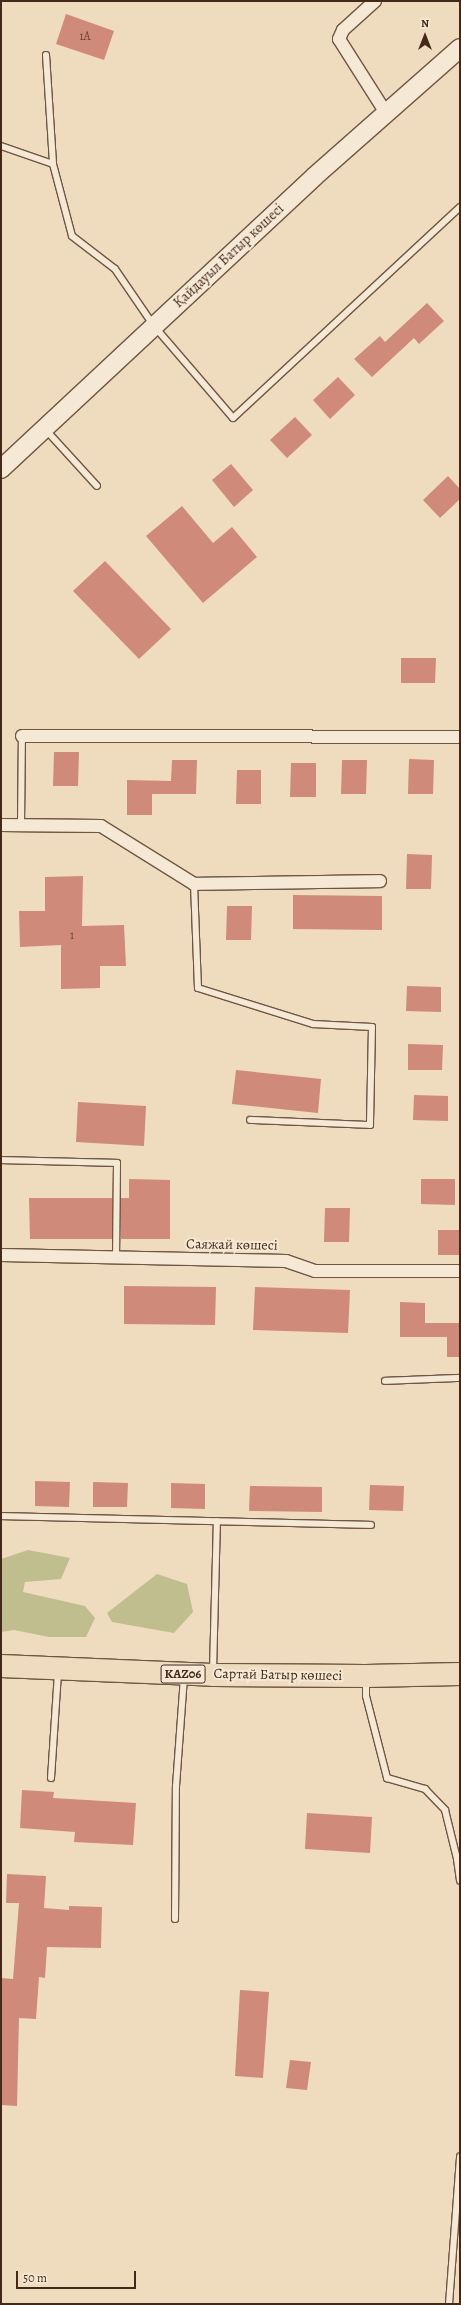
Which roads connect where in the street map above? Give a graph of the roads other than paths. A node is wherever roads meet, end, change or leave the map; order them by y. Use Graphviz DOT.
graph roads {
  1 [pos="375,1"];
  2 [pos="460,48"];
  3 [pos="46,55"];
  4 [pos="386,113"];
  5 [pos="1,146"];
  6 [pos="53,164"];
  7 [pos="460,207"];
  8 [pos="154,326"];
  9 [pos="44,428"];
  10 [pos="1,469"];
  11 [pos="96,486"];
  12 [pos="22,736"];
  13 [pos="460,737"];
  14 [pos="1,825"];
  15 [pos="21,825"];
  16 [pos="380,882"];
  17 [pos="194,884"];
  18 [pos="250,1120"];
  19 [pos="1,1160"];
  20 [pos="1,1254"];
  21 [pos="116,1257"];
  22 [pos="460,1271"];
  23 [pos="460,1378"];
  24 [pos="384,1381"];
  25 [pos="1,1516"];
  26 [pos="217,1521"];
  27 [pos="370,1525"];
  28 [pos="1,1666"];
  29 [pos="59,1669"];
  30 [pos="184,1674"];
  31 [pos="460,1674"];
  32 [pos="213,1675"];
  33 [pos="366,1676"];
  34 [pos="51,1778"];
  35 [pos="460,1881"];
  36 [pos="175,1919"];
  37 [pos="460,2156"];
  38 [pos="449,2304"];
  1 -- 4 [label="street"];
  2 -- 4 [label="street, Қайдауыл Батыр көшесі"];
  3 -- 6 [label="lane"];
  4 -- 8 [label="street, Қайдауыл Батыр көшесі"];
  5 -- 6 [label="lane"];
  6 -- 8 [label="lane"];
  7 -- 8 [label="lane"];
  8 -- 9 [label="street, Қайдауыл Батыр көшесі"];
  9 -- 10 [label="street, Қайдауыл Батыр көшесі"];
  9 -- 11 [label="lane"];
  12 -- 13 [label="street"];
  12 -- 15 [label="lane"];
  14 -- 15 [label="street"];
  15 -- 17 [label="street"];
  16 -- 17 [label="street"];
  17 -- 18 [label="lane"];
  19 -- 21 [label="lane"];
  20 -- 21 [label="street, Саяжай көшесі"];
  21 -- 22 [label="street, Саяжай көшесі"];
  23 -- 24 [label="lane"];
  25 -- 26 [label="lane"];
  26 -- 27 [label="lane"];
  26 -- 32 [label="lane"];
  28 -- 29 [label="highway, Сартай Батыр көшесі / KАZ06"];
  29 -- 30 [label="highway, Сартай Батыр көшесі / KАZ06"];
  29 -- 34 [label="lane"];
  30 -- 32 [label="highway, Сартай Батыр көшесі / KАZ06"];
  30 -- 36 [label="lane"];
  31 -- 33 [label="highway, Сартай Батыр көшесі / KАZ06"];
  32 -- 33 [label="highway, Сартай Батыр көшесі / KАZ06"];
  33 -- 35 [label="lane"];
  37 -- 38 [label="lane"];
}
